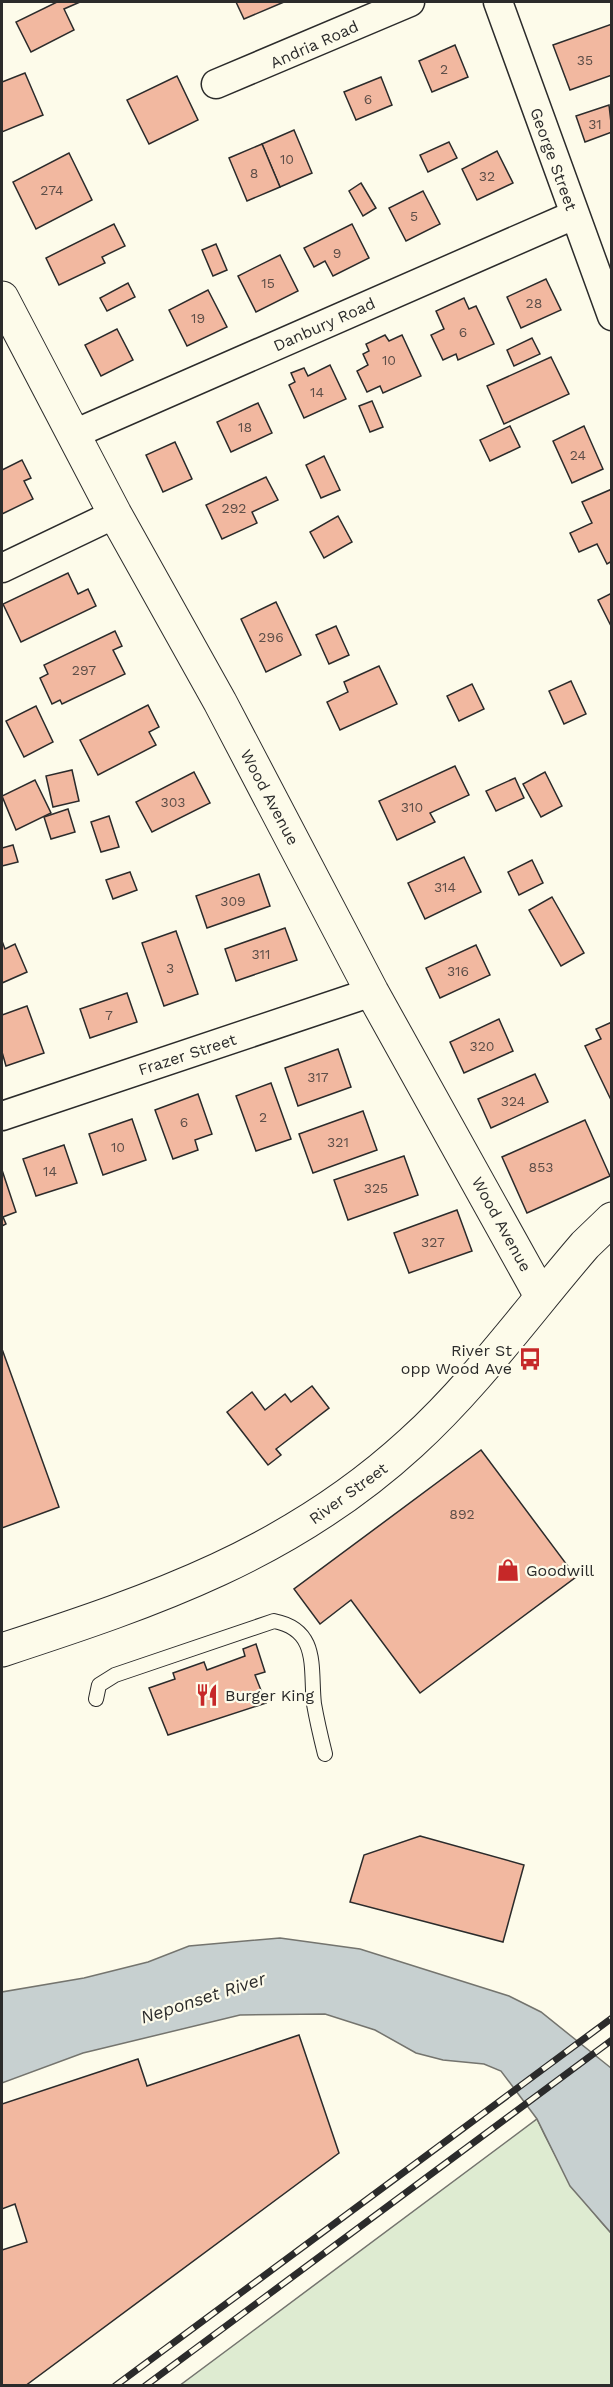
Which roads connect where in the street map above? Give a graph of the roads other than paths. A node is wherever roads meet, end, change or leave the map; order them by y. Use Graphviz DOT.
graph roads {
  1 [pos="411,2"];
  2 [pos="498,2"];
  3 [pos="216,84"];
  4 [pos="574,215"];
  5 [pos="2,298"];
  6 [pos="612,316"];
  7 [pos="74,434"];
  8 [pos="115,514"];
  9 [pos="2,568"];
  10 [pos="372,992"];
  11 [pos="2,1116"];
  12 [pos="612,1219"];
  13 [pos="542,1296"];
  14 [pos="2,1650"];
  15 [pos="96,1699"];
  16 [pos="325,1754"];
  1 -- 3 [label="street, Andria Road"];
  2 -- 4 [label="street, George Street"];
  4 -- 6 [label="street, George Street"];
  4 -- 7 [label="street, Danbury Road"];
  5 -- 7 [label="main road, Wood Avenue"];
  7 -- 8 [label="main road, Wood Avenue"];
  8 -- 9 [label="street"];
  8 -- 10 [label="main road, Wood Avenue"];
  10 -- 11 [label="street, Frazer Street"];
  10 -- 13 [label="main road, Wood Avenue"];
  12 -- 13 [label="main road, River Street"];
  13 -- 14 [label="main road, River Street"];
  15 -- 16 [label="lane"];
}
